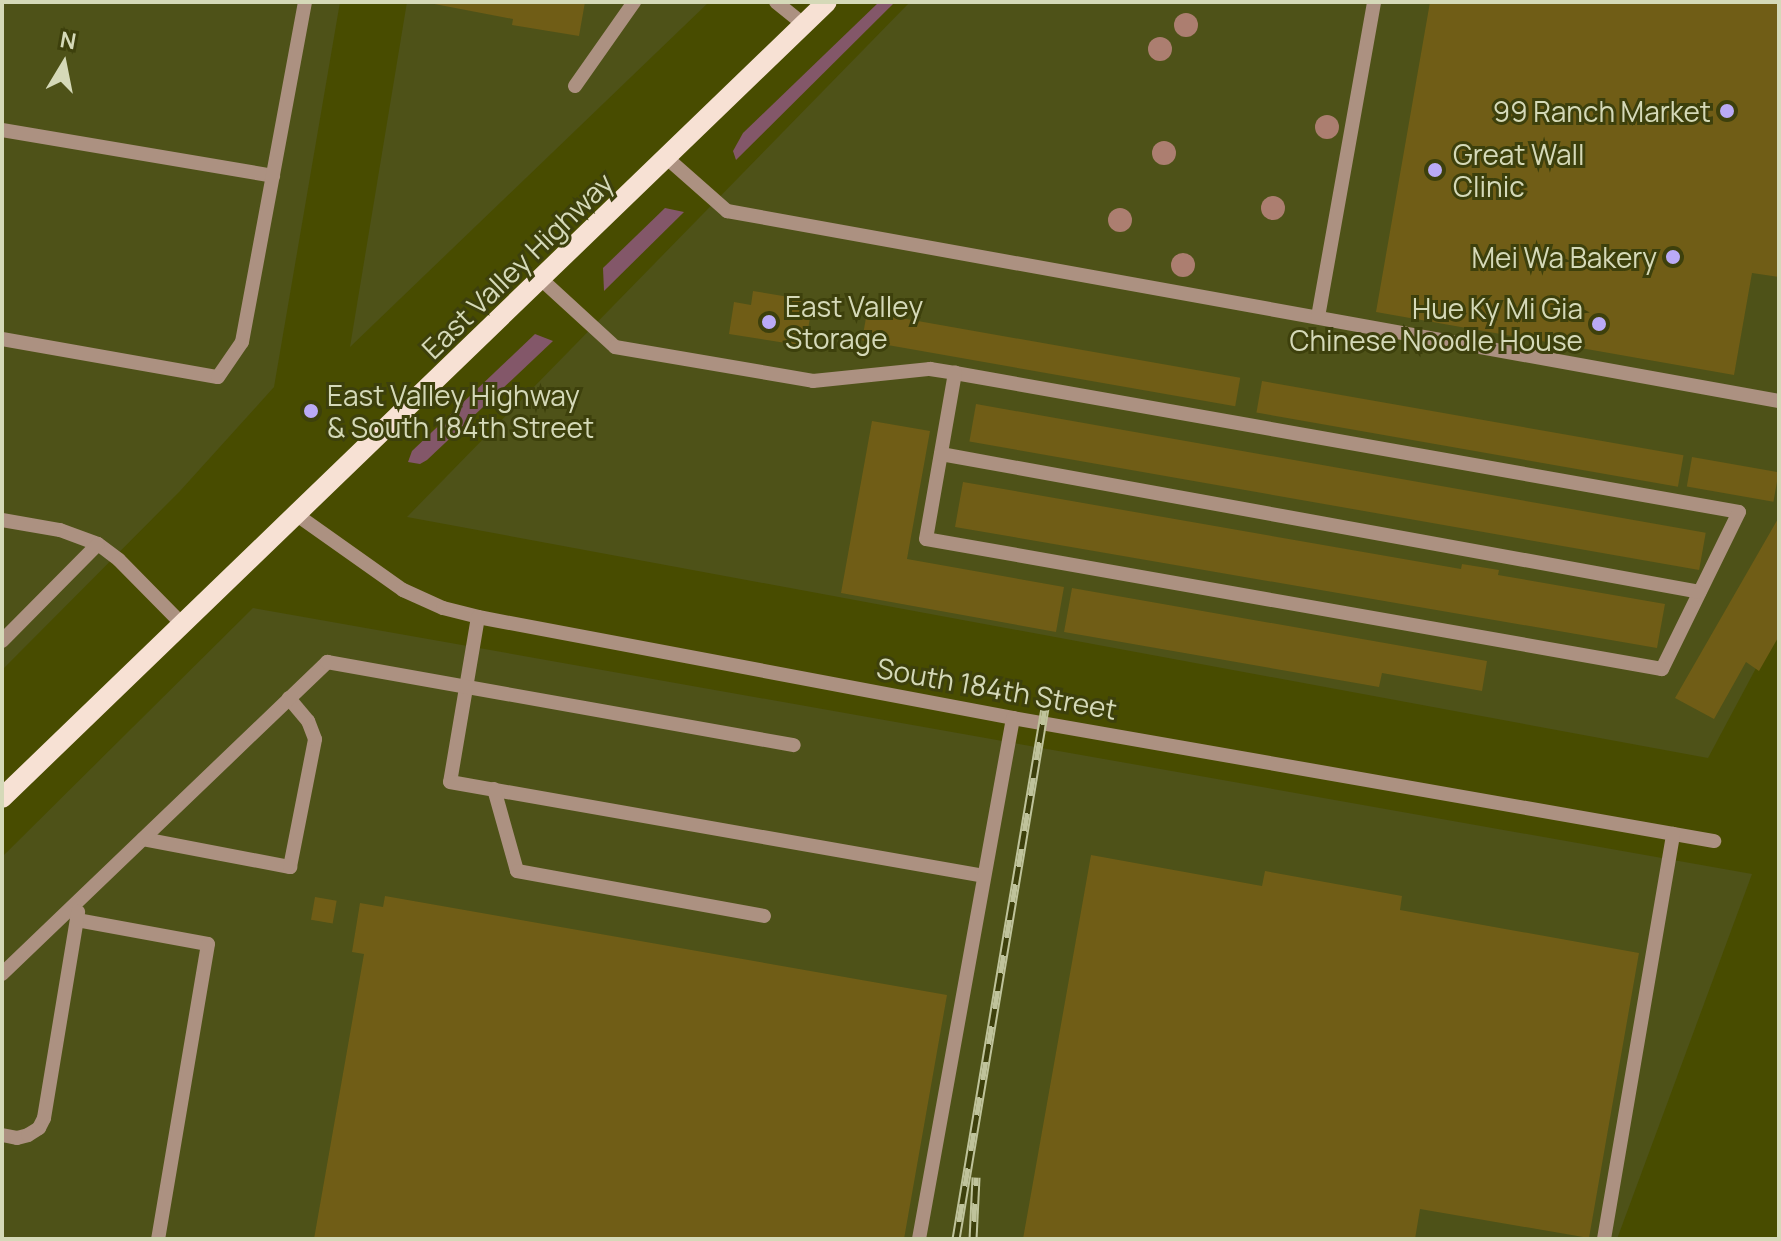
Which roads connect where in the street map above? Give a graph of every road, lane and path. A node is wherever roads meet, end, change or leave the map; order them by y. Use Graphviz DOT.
graph roads {
  1 [pos="305,2"];
  2 [pos="634,2"];
  3 [pos="776,2"];
  4 [pos="827,2"];
  5 [pos="1374,2"];
  6 [pos="804,25"];
  7 [pos="575,86"];
  8 [pos="2,130"];
  9 [pos="668,159"];
  10 [pos="273,176"];
  11 [pos="542,280"];
  12 [pos="1318,317"];
  13 [pos="2,339"];
  14 [pos="955,373"];
  15 [pos="1779,401"];
  16 [pos="941,454"];
  17 [pos="297,515"];
  18 [pos="2,520"];
  19 [pos="98,544"];
  20 [pos="1700,592"];
  21 [pos="478,617"];
  22 [pos="183,625"];
  23 [pos="2,641"];
  24 [pos="466,686"];
  25 [pos="289,698"];
  26 [pos="1013,718"];
  27 [pos="794,745"];
  28 [pos="494,789"];
  29 [pos="2,798"];
  30 [pos="1673,834"];
  31 [pos="143,839"];
  32 [pos="1714,841"];
  33 [pos="984,876"];
  34 [pos="80,899"];
  35 [pos="764,916"];
  36 [pos="77,920"];
  37 [pos="2,974"];
  38 [pos="2,1135"];
  39 [pos="158,1239"];
  40 [pos="919,1239"];
  41 [pos="1604,1239"];
  1 -- 10 [label="street"];
  2 -- 7 [label="street"];
  3 -- 6 [label="street"];
  4 -- 6 [label="main road, East Valley Highway"];
  5 -- 12 [label="street"];
  6 -- 9 [label="main road, East Valley Highway"];
  8 -- 10 [label="street"];
  9 -- 11 [label="main road, East Valley Highway"];
  9 -- 12 [label="street"];
  10 -- 13 [label="street"];
  11 -- 14 [label="street"];
  11 -- 17 [label="main road, East Valley Highway"];
  12 -- 15 [label="street"];
  14 -- 16 [label="street"];
  14 -- 20 [label="street"];
  16 -- 20 [label="street"];
  16 -- 20 [label="street"];
  17 -- 21 [label="street, South 184th Street"];
  17 -- 22 [label="main road, East Valley Highway"];
  18 -- 19 [label="street"];
  19 -- 22 [label="street"];
  19 -- 23 [label="street"];
  21 -- 24 [label="street"];
  21 -- 26 [label="street, South 184th Street"];
  22 -- 29 [label="main road, East Valley Highway"];
  24 -- 25 [label="street"];
  24 -- 27 [label="street"];
  24 -- 28 [label="street"];
  25 -- 31 [label="street"];
  25 -- 31 [label="street"];
  26 -- 30 [label="street, South 184th Street"];
  26 -- 33 [label="street"];
  28 -- 33 [label="street"];
  28 -- 35 [label="street"];
  30 -- 32 [label="street, South 184th Street"];
  30 -- 41 [label="street"];
  31 -- 34 [label="street"];
  33 -- 40 [label="street"];
  34 -- 36 [label="street"];
  34 -- 37 [label="street"];
  36 -- 38 [label="street"];
  36 -- 39 [label="street"];
}
